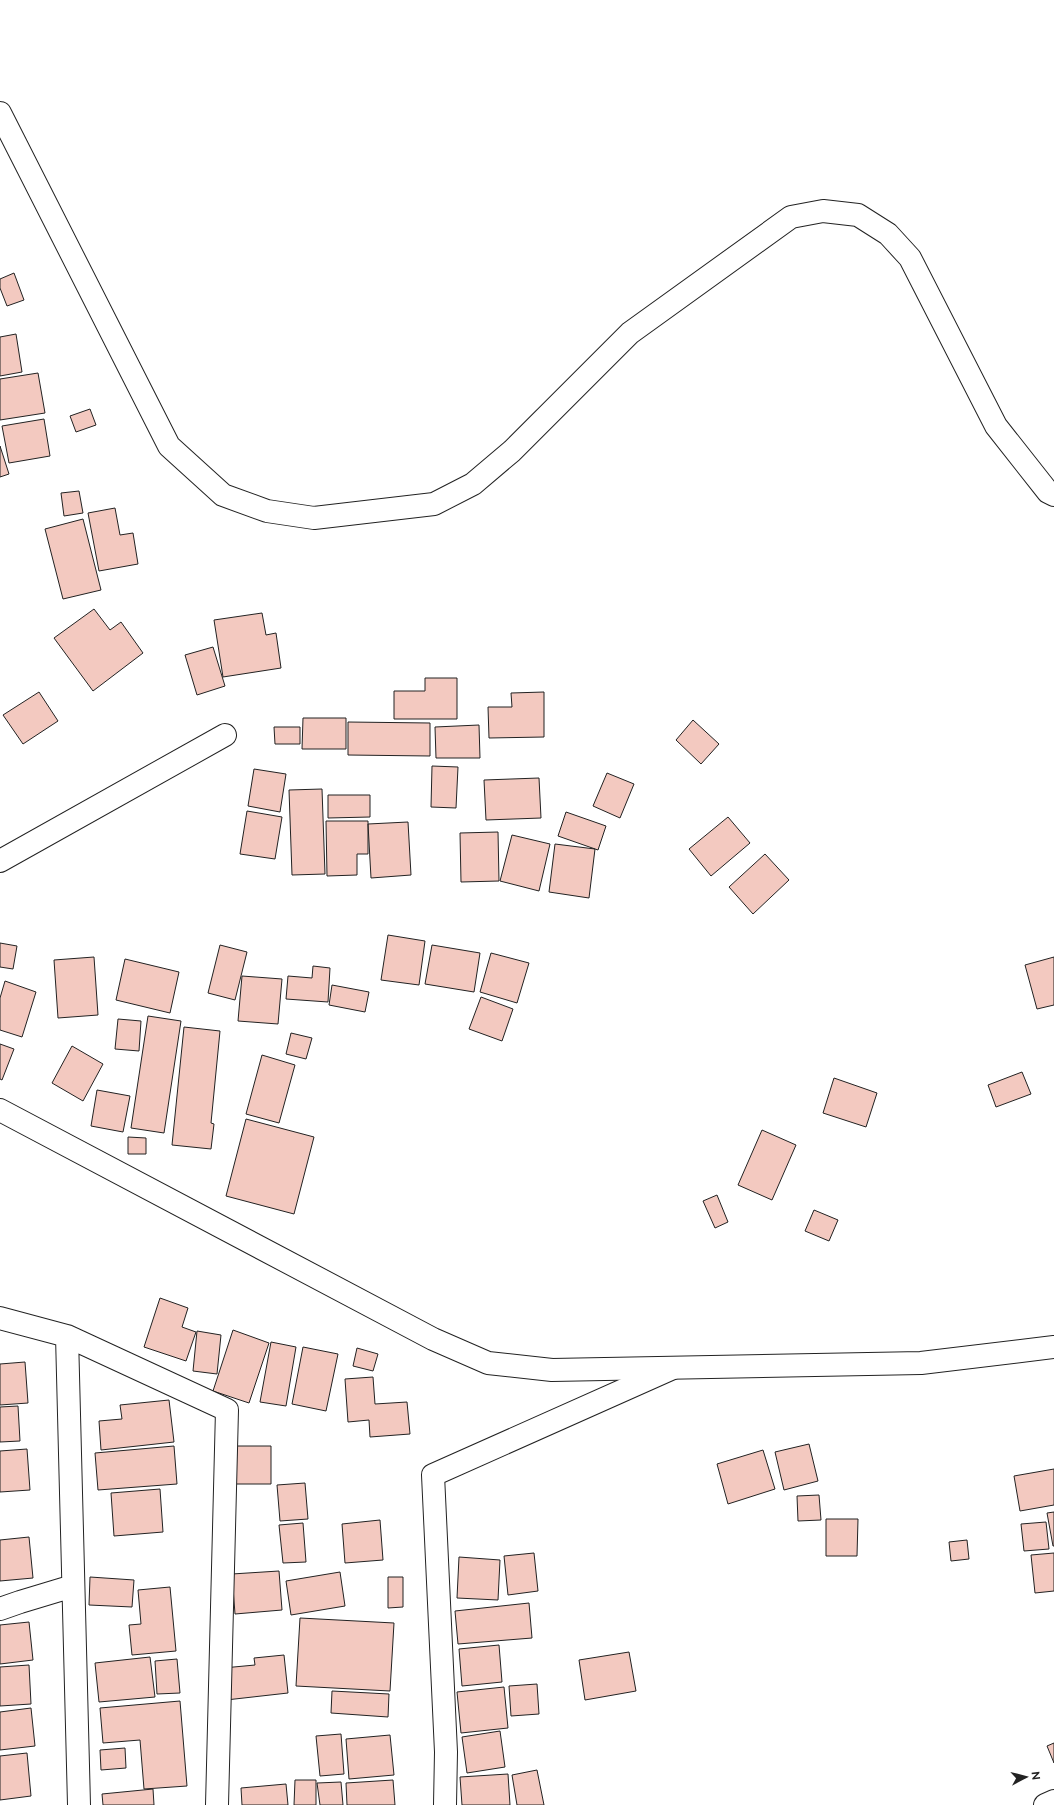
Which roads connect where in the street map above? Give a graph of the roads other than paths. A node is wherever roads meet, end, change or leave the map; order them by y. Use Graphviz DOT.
graph roads {
  1 [pos="0,113"];
  2 [pos="1054,495"];
  3 [pos="225,735"];
  4 [pos="0,862"];
  5 [pos="0,1110"];
  6 [pos="0,1318"];
  7 [pos="67,1336"];
  8 [pos="1054,1347"];
  9 [pos="673,1368"];
  10 [pos="73,1586"];
  11 [pos="0,1609"];
  12 [pos="1054,1801"];
  13 [pos="79,1805"];
  14 [pos="217,1805"];
  15 [pos="445,1805"];
  16 [pos="1045,1805"];
  1 -- 2 [label="street"];
  3 -- 4 [label="street"];
  5 -- 9 [label="street"];
  6 -- 7 [label="street"];
  7 -- 10 [label="street"];
  7 -- 14 [label="street"];
  8 -- 9 [label="street"];
  9 -- 15 [label="street"];
  10 -- 11 [label="street"];
  10 -- 13 [label="street"];
  12 -- 16 [label="street"];
}
